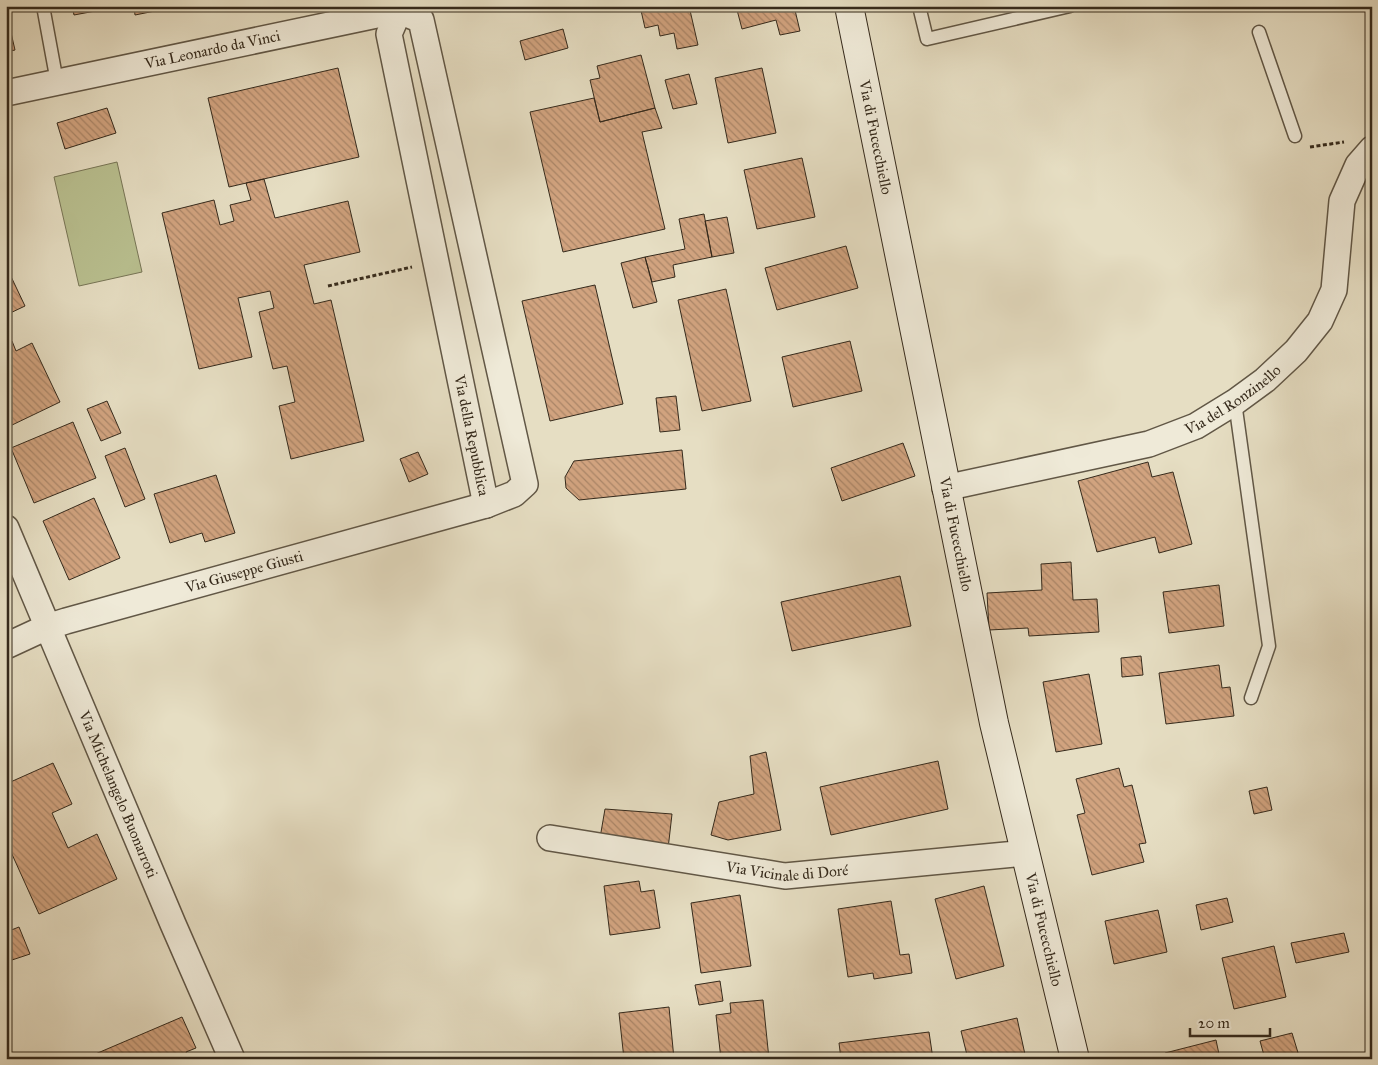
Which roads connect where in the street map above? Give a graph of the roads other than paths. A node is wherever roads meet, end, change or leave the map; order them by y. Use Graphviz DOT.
graph roads {
  1 [pos="43,6"];
  2 [pos="849,6"];
  3 [pos="919,6"];
  4 [pos="1070,6"];
  5 [pos="414,9"];
  6 [pos="1259,32"];
  7 [pos="57,82"];
  8 [pos="6,93"];
  9 [pos="1295,136"];
  10 [pos="1372,149"];
  11 [pos="1235,402"];
  12 [pos="945,488"];
  13 [pos="486,505"];
  14 [pos="6,528"];
  15 [pos="47,627"];
  16 [pos="6,646"];
  17 [pos="1251,698"];
  18 [pos="550,838"];
  19 [pos="1026,853"];
  20 [pos="232,1059"];
  21 [pos="1075,1059"];
  1 -- 7 [label="lane"];
  2 -- 12 [label="main road, Via di Fucecchiello"];
  3 -- 4 [label="lane"];
  5 -- 7 [label="street, Via Leonardo da Vinci"];
  5 -- 13 [label="street, Via della Repubblica"];
  5 -- 13 [label="street, Via della Repubblica"];
  6 -- 9 [label="lane"];
  7 -- 8 [label="street, Via Leonardo da Vinci"];
  10 -- 11 [label="street, Via del Ronzinello"];
  11 -- 12 [label="street, Via del Ronzinello"];
  11 -- 17 [label="lane"];
  12 -- 19 [label="main road, Via di Fucecchiello"];
  13 -- 15 [label="street, Via Giuseppe Giusti"];
  14 -- 15 [label="street, Via Michelangelo Buonarroti"];
  15 -- 16 [label="street, Via Giuseppe Giusti"];
  15 -- 20 [label="street, Via Michelangelo Buonarroti"];
  18 -- 19 [label="street, Via Vicinale di Doré"];
  19 -- 21 [label="main road, Via di Fucecchiello"];
}
